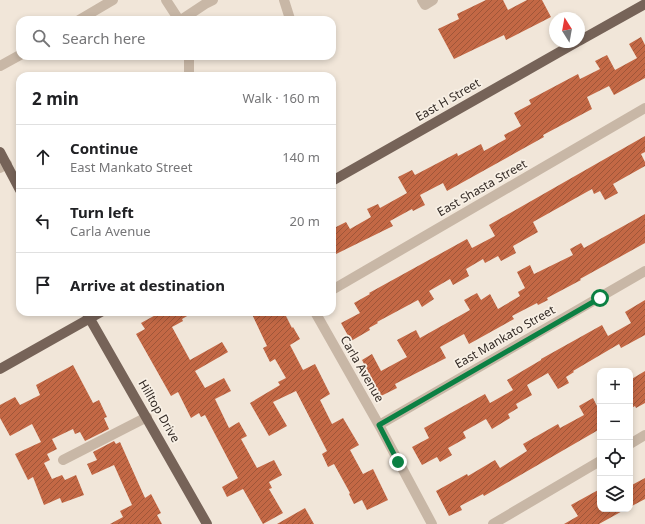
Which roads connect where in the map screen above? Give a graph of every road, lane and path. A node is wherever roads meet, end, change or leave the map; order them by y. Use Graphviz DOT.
graph roads {
  1 [pos="113,0"];
  2 [pos="166,0"];
  3 [pos="213,0"];
  4 [pos="284,0"];
  5 [pos="645,4"];
  6 [pos="86,16"];
  7 [pos="177,16"];
  8 [pos="186,16"];
  9 [pos="289,16"];
  10 [pos="585,38"];
  11 [pos="567,48"];
  12 [pos="16,56"];
  13 [pos="189,60"];
  14 [pos="0,66"];
  15 [pos="189,72"];
  16 [pos="645,108"];
  17 [pos="0,152"];
  18 [pos="3,166"];
  19 [pos="336,179"];
  20 [pos="16,184"];
  21 [pos="645,272"];
  22 [pos="336,288"];
  23 [pos="86,316"];
  24 [pos="89,316"];
  25 [pos="317,316"];
  26 [pos="0,369"];
  27 [pos="147,416"];
  28 [pos="379,425"];
  29 [pos="645,435"];
  30 [pos="633,442"];
  31 [pos="63,460"];
  32 [pos="597,463"];
  33 [pos="207,524"];
  34 [pos="432,524"];
  35 [pos="493,524"];
  1 -- 6 [label="street"];
  2 -- 7 [label="street"];
  3 -- 8 [label="street"];
  4 -- 9 [label="street"];
  5 -- 10 [label="main road, East H Street"];
  11 -- 19 [label="main road, East H Street"];
  12 -- 14 [label="street"];
  13 -- 15 [label="street"];
  16 -- 22 [label="street, East Shasta Street"];
  17 -- 18 [label="main road"];
  18 -- 20 [label="main road"];
  21 -- 28 [label="street, East Mankato Street"];
  23 -- 26 [label="main road"];
  24 -- 27 [label="main road, Hilltop Drive"];
  25 -- 28 [label="street, Carla Avenue"];
  27 -- 31 [label="street"];
  27 -- 33 [label="main road, Hilltop Drive"];
  28 -- 34 [label="street, Carla Avenue"];
  29 -- 30 [label="street"];
  32 -- 35 [label="street"];
}
